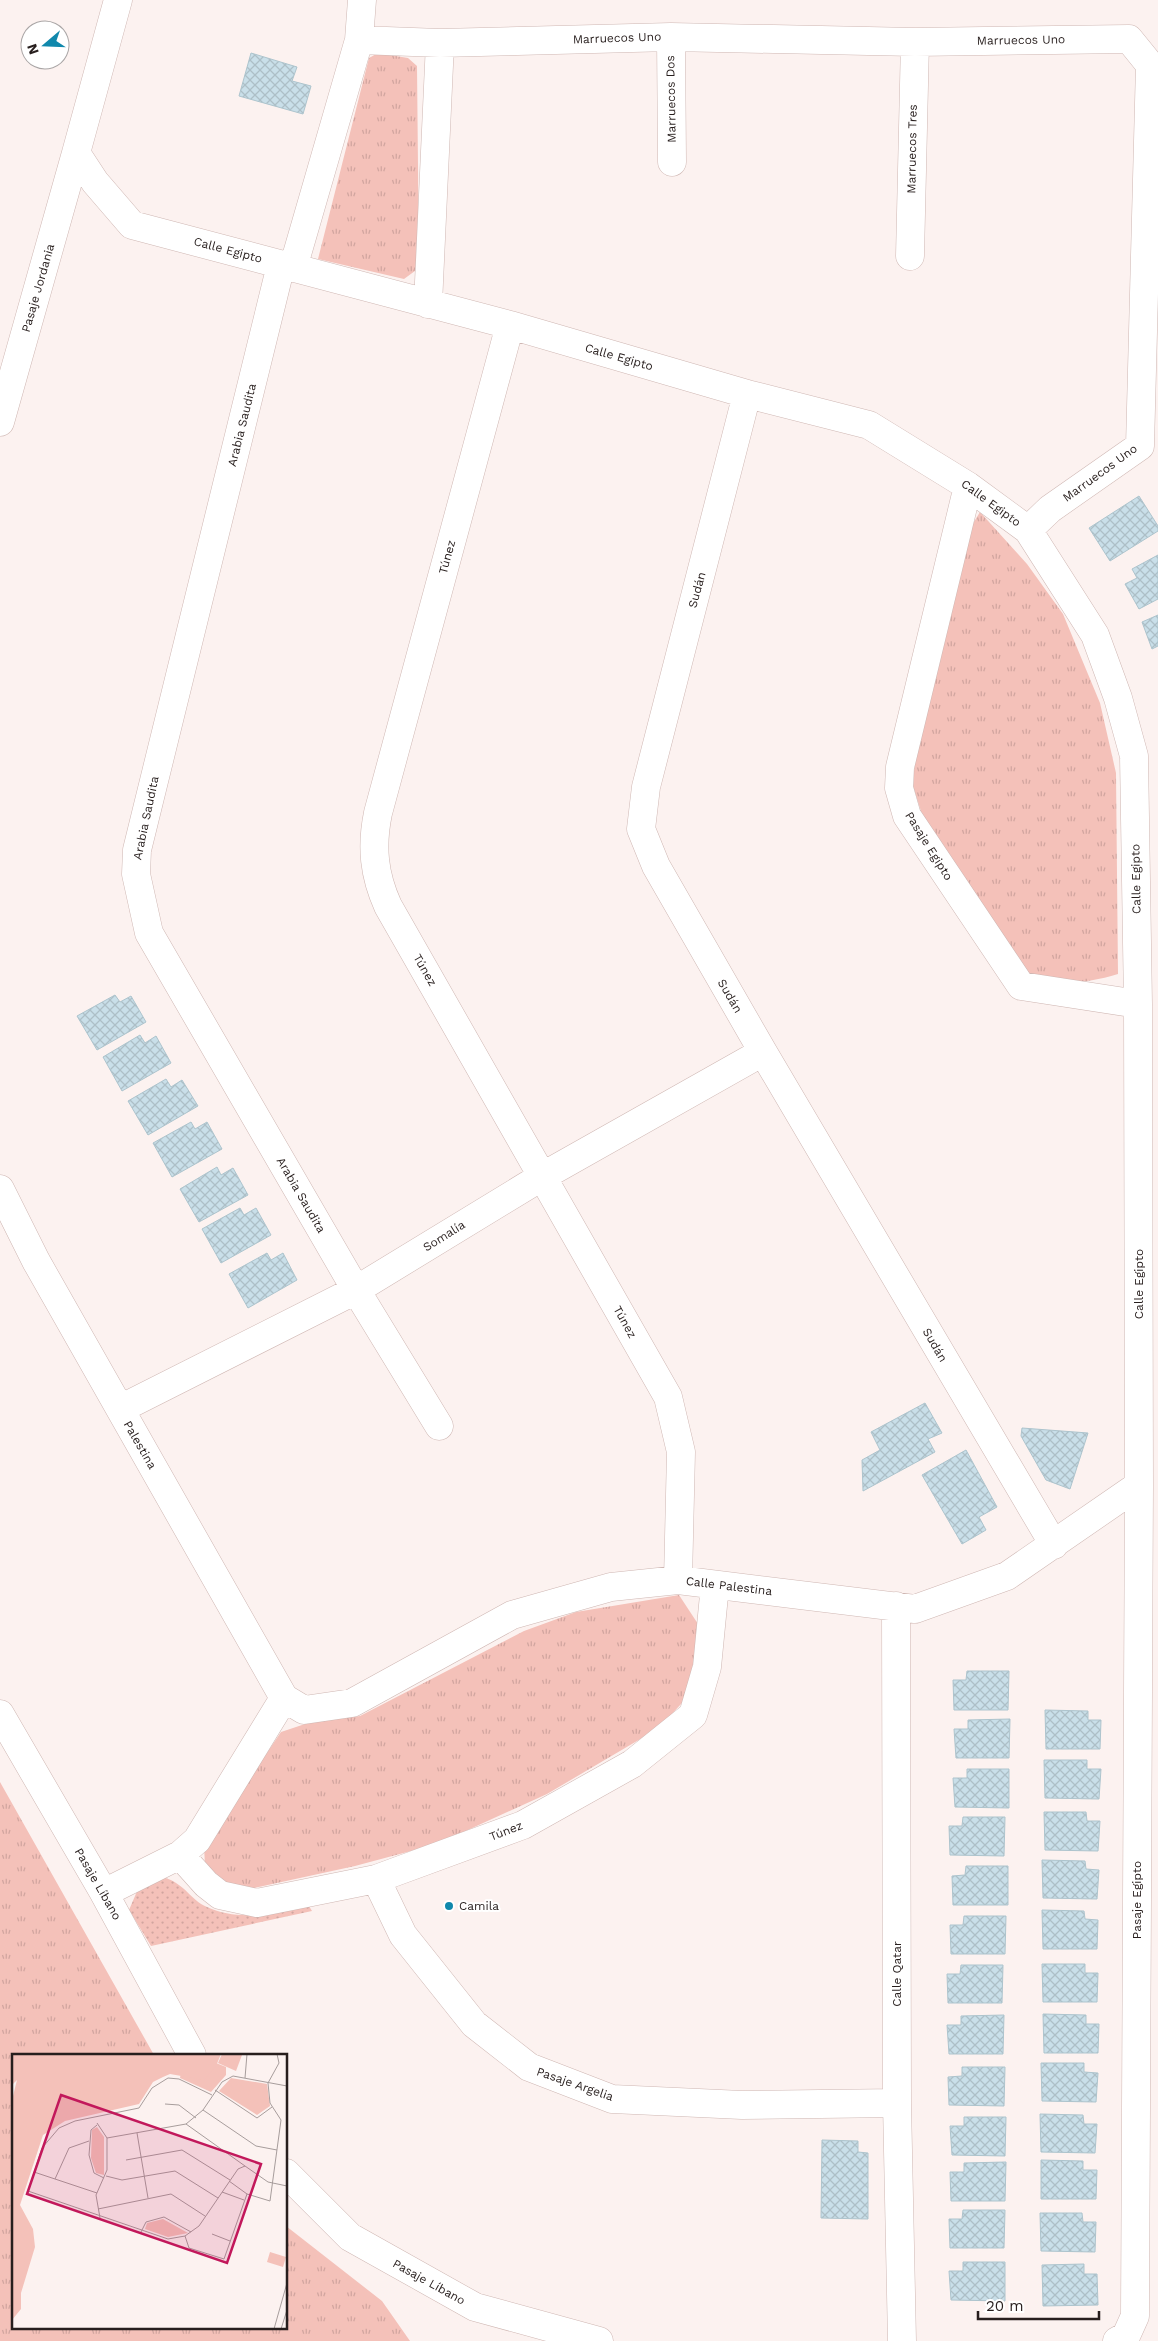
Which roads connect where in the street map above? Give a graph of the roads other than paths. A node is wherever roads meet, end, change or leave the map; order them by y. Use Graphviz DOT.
graph roads {
  1 [pos="118,0"];
  2 [pos="362,0"];
  3 [pos="671,37"];
  4 [pos="359,40"];
  5 [pos="915,42"];
  6 [pos="440,43"];
  7 [pos="76,154"];
  8 [pos="672,162"];
  9 [pos="910,256"];
  10 [pos="287,267"];
  11 [pos="428,304"];
  12 [pos="510,326"];
  13 [pos="746,394"];
  14 [pos="0,422"];
  15 [pos="968,486"];
  16 [pos="1028,530"];
  17 [pos="1138,1004"];
  18 [pos="762,1052"];
  19 [pos="543,1176"];
  20 [pos="0,1189"];
  21 [pos="356,1290"];
  22 [pos="120,1409"];
  23 [pos="440,1426"];
  24 [pos="1139,1485"];
  25 [pos="1054,1544"];
  26 [pos="678,1580"];
  27 [pos="714,1585"];
  28 [pos="896,1606"];
  29 [pos="284,1698"];
  30 [pos="0,1714"];
  31 [pos="180,1855"];
  32 [pos="376,1879"];
  33 [pos="104,1893"];
  34 [pos="191,2054"];
  35 [pos="897,2104"];
  36 [pos="288,2174"];
  37 [pos="599,2341"];
  38 [pos="902,2341"];
  39 [pos="1117,2341"];
  1 -- 7 [label="street, Pasaje Jordania"];
  2 -- 4 [label="street, Arabia Saudita"];
  3 -- 5 [label="street, Marruecos Uno"];
  3 -- 6 [label="street, Marruecos Uno"];
  3 -- 8 [label="street, Marruecos Dos"];
  4 -- 6 [label="street, Marruecos Uno"];
  4 -- 10 [label="street, Arabia Saudita"];
  5 -- 9 [label="street, Marruecos Tres"];
  5 -- 16 [label="street, Marruecos Uno"];
  6 -- 11 [label="street"];
  7 -- 10 [label="street, Calle Egipto"];
  7 -- 14 [label="street, Pasaje Jordania"];
  10 -- 11 [label="street, Calle Egipto"];
  10 -- 21 [label="street, Arabia Saudita"];
  11 -- 12 [label="street, Calle Egipto"];
  12 -- 13 [label="street, Calle Egipto"];
  12 -- 19 [label="street, Túnez"];
  13 -- 15 [label="street, Calle Egipto"];
  13 -- 18 [label="street, Sudán"];
  15 -- 16 [label="street, Calle Egipto"];
  15 -- 17 [label="street, Pasaje Egipto"];
  16 -- 17 [label="street, Calle Egipto"];
  17 -- 24 [label="street, Calle Egipto"];
  18 -- 19 [label="street, Somalía"];
  18 -- 25 [label="street, Sudán"];
  19 -- 21 [label="street, Somalía"];
  19 -- 26 [label="street, Túnez"];
  20 -- 22 [label="street, Palestina"];
  21 -- 22 [label="street, Somalía"];
  21 -- 23 [label="street, Arabia Saudita"];
  22 -- 29 [label="street, Palestina"];
  24 -- 25 [label="street, Calle Palestina"];
  24 -- 39 [label="street, Pasaje Egipto"];
  25 -- 28 [label="street, Calle Palestina"];
  26 -- 27 [label="street, Calle Palestina"];
  26 -- 29 [label="street, Calle Palestina"];
  27 -- 28 [label="street, Calle Palestina"];
  27 -- 32 [label="street, Túnez"];
  28 -- 35 [label="street, Calle Qatar"];
  29 -- 31 [label="street"];
  30 -- 33 [label="street, Pasaje Líbano"];
  31 -- 32 [label="street, Túnez"];
  31 -- 33 [label="street"];
  32 -- 35 [label="street, Pasaje Argelia"];
  33 -- 34 [label="street, Pasaje Líbano"];
  35 -- 38 [label="street, Calle Qatar"];
  36 -- 37 [label="street, Pasaje Líbano"];
}
